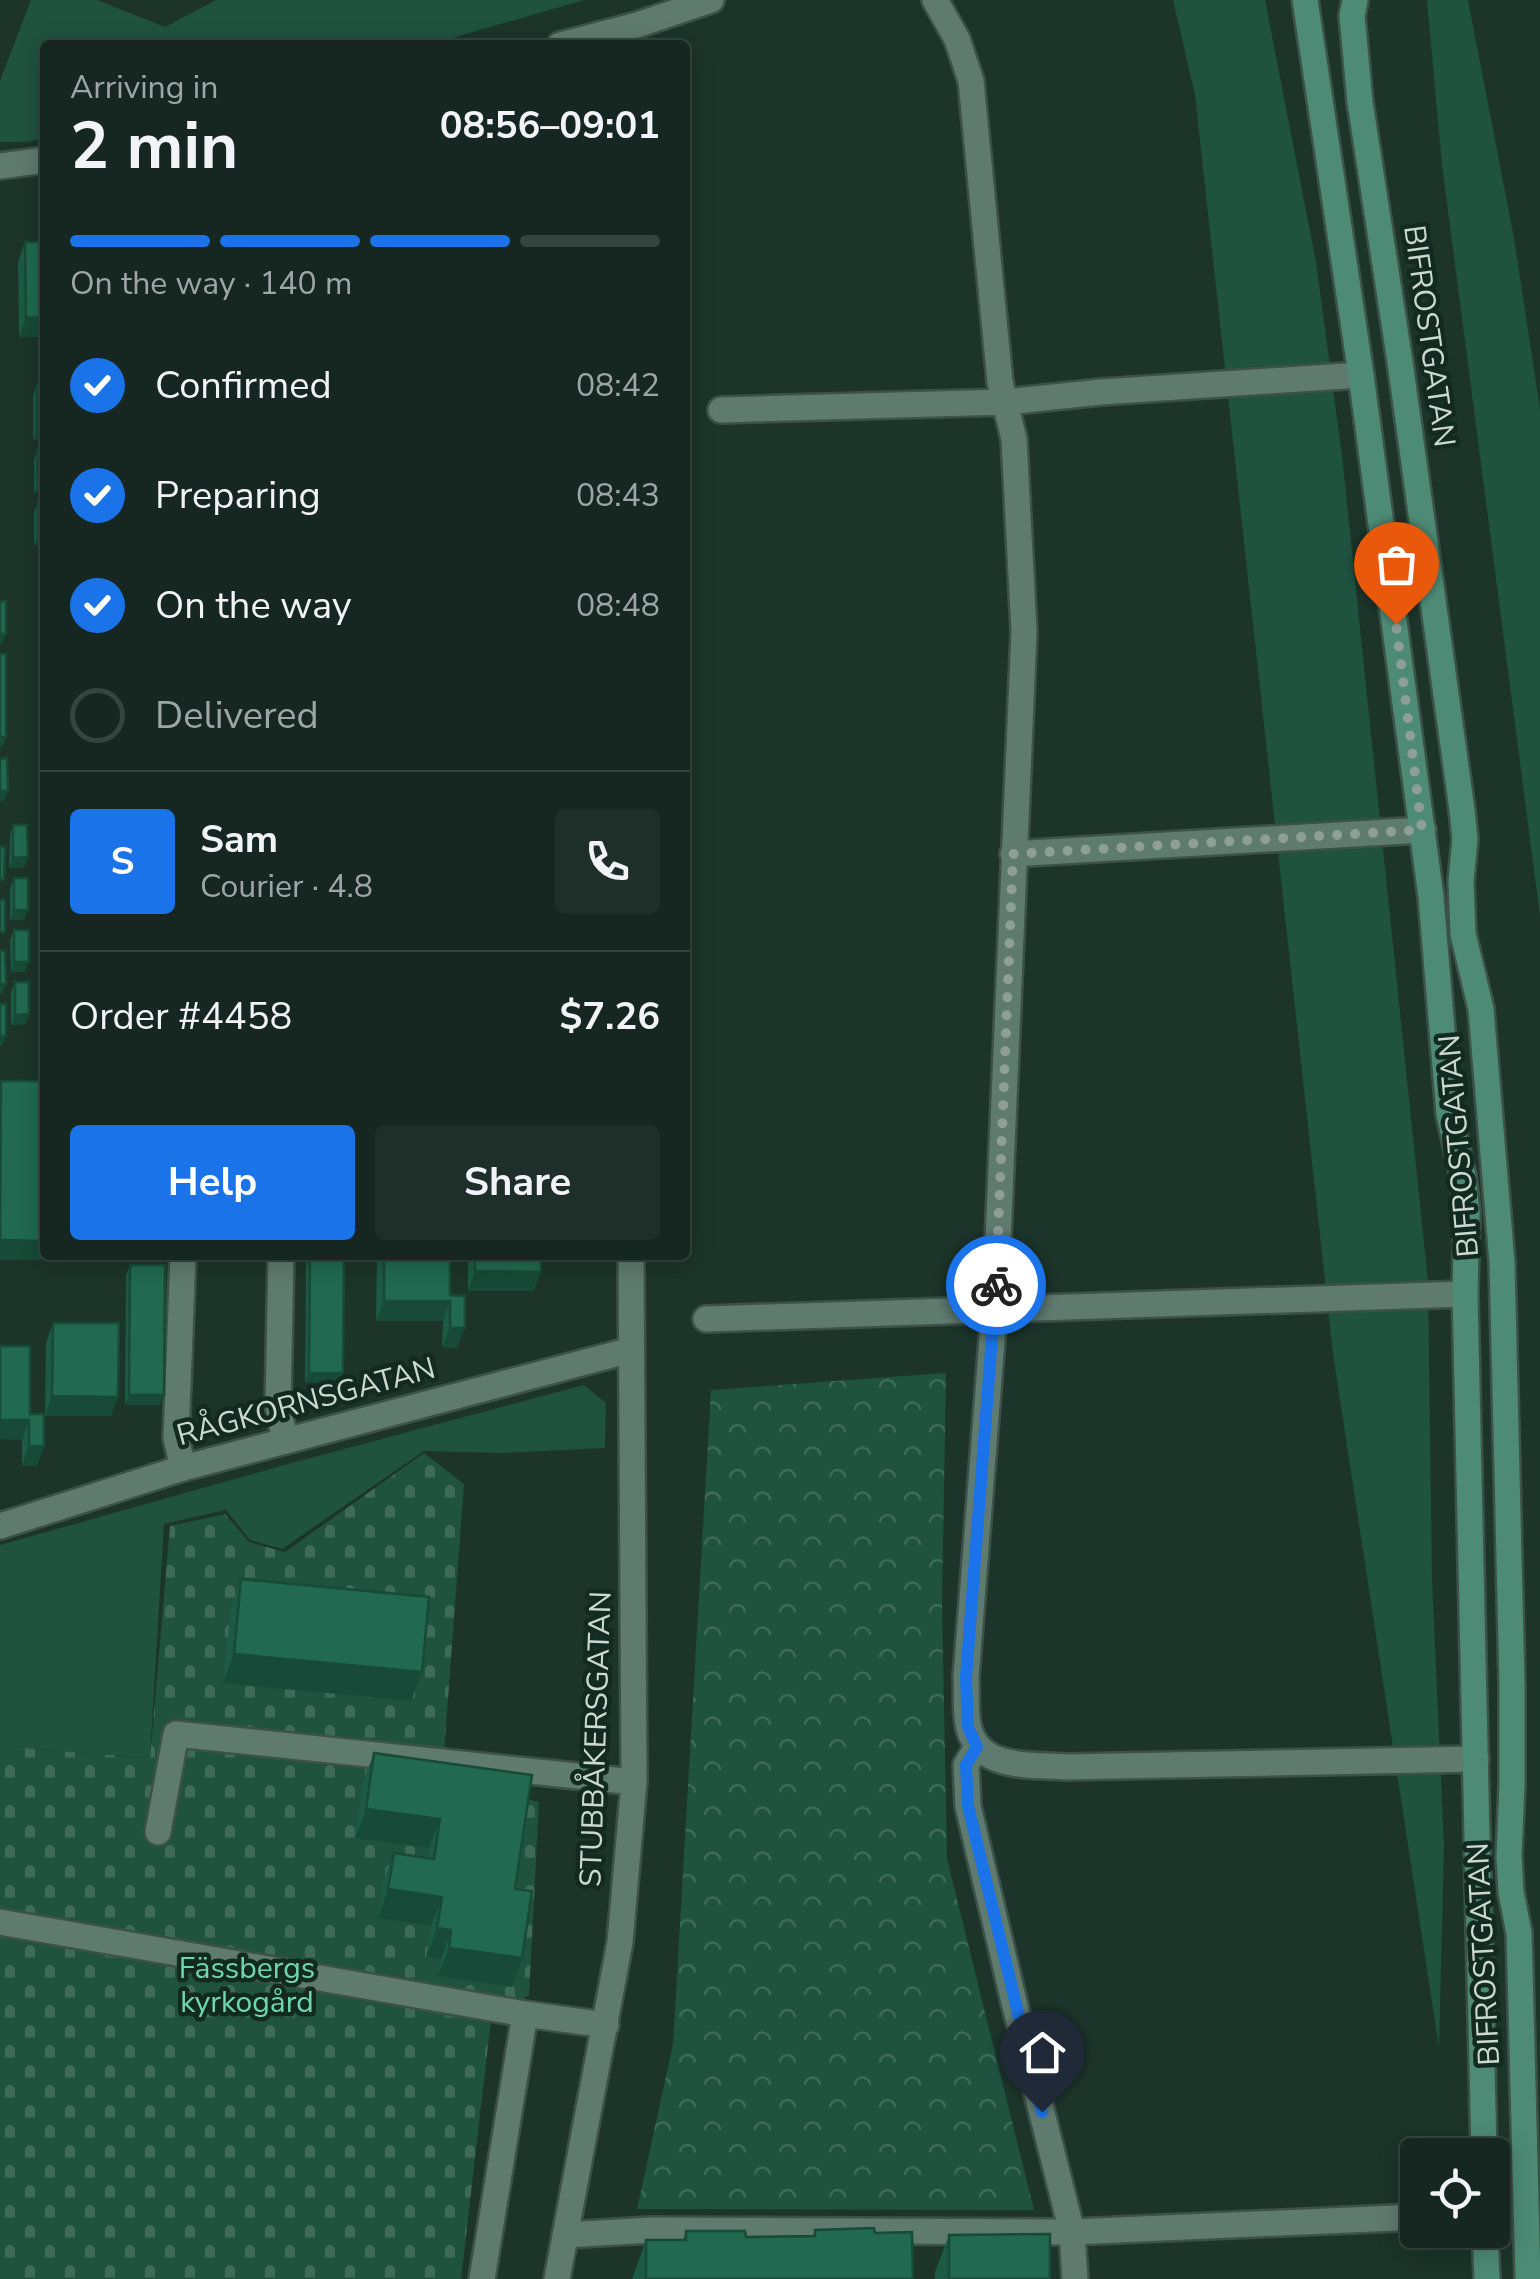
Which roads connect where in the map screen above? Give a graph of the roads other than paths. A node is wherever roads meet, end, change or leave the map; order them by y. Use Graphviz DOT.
graph roads {
  1 [pos="711,0"];
  2 [pos="934,0"];
  3 [pos="1305,0"];
  4 [pos="1351,5"];
  5 [pos="639,35"];
  6 [pos="600,40"];
  7 [pos="40,161"];
  8 [pos="0,166"];
  9 [pos="1362,375"];
  10 [pos="1004,402"];
  11 [pos="721,410"];
  12 [pos="1422,830"];
  13 [pos="1013,854"];
  14 [pos="183,1260"];
  15 [pos="281,1260"];
  16 [pos="631,1260"];
  17 [pos="1465,1294"];
  18 [pos="994,1308"];
  19 [pos="706,1319"];
  20 [pos="632,1350"];
  21 [pos="285,1442"];
  22 [pos="183,1468"];
  23 [pos="0,1526"];
  24 [pos="977,1747"];
  25 [pos="1476,1758"];
  26 [pos="634,1782"];
  27 [pos="158,1832"];
  28 [pos="0,1922"];
  29 [pos="525,2014"];
  30 [pos="606,2025"];
  31 [pos="1484,2138"];
  32 [pos="1400,2218"];
  33 [pos="1072,2232"];
  34 [pos="565,2236"];
  35 [pos="1486,2248"];
  36 [pos="482,2279"];
  37 [pos="557,2279"];
  38 [pos="1075,2279"];
  39 [pos="1487,2279"];
  40 [pos="1528,2279"];
  1 -- 5 [label="street"];
  2 -- 10 [label="street"];
  3 -- 9 [label="main road, BIFROSTGATAN"];
  4 -- 40 [label="main road, BIFROSTGATAN"];
  5 -- 6 [label="street"];
  7 -- 8 [label="street"];
  9 -- 10 [label="street"];
  9 -- 12 [label="main road, BIFROSTGATAN"];
  10 -- 11 [label="street"];
  10 -- 13 [label="street"];
  12 -- 13 [label="street"];
  12 -- 17 [label="main road, BIFROSTGATAN"];
  13 -- 18 [label="street"];
  14 -- 22 [label="street"];
  15 -- 21 [label="street"];
  16 -- 20 [label="street, STUBBÅKERSGATAN"];
  17 -- 18 [label="street"];
  17 -- 25 [label="main road, BIFROSTGATAN"];
  18 -- 19 [label="street"];
  18 -- 24 [label="street"];
  20 -- 21 [label="street, RÅGKORNSGATAN"];
  20 -- 26 [label="street, STUBBÅKERSGATAN"];
  21 -- 22 [label="street, RÅGKORNSGATAN"];
  22 -- 23 [label="street, RÅGKORNSGATAN"];
  24 -- 25 [label="street"];
  24 -- 33 [label="street"];
  25 -- 31 [label="main road, BIFROSTGATAN"];
  26 -- 27 [label="street"];
  26 -- 30 [label="street, STUBBÅKERSGATAN"];
  28 -- 29 [label="street"];
  29 -- 30 [label="street"];
  29 -- 36 [label="street"];
  30 -- 34 [label="street, STUBBÅKERSGATAN"];
  32 -- 33 [label="street"];
  33 -- 34 [label="street"];
  33 -- 38 [label="street"];
  34 -- 37 [label="street, STUBBÅKERSGATAN"];
  35 -- 39 [label="main road"];
}
